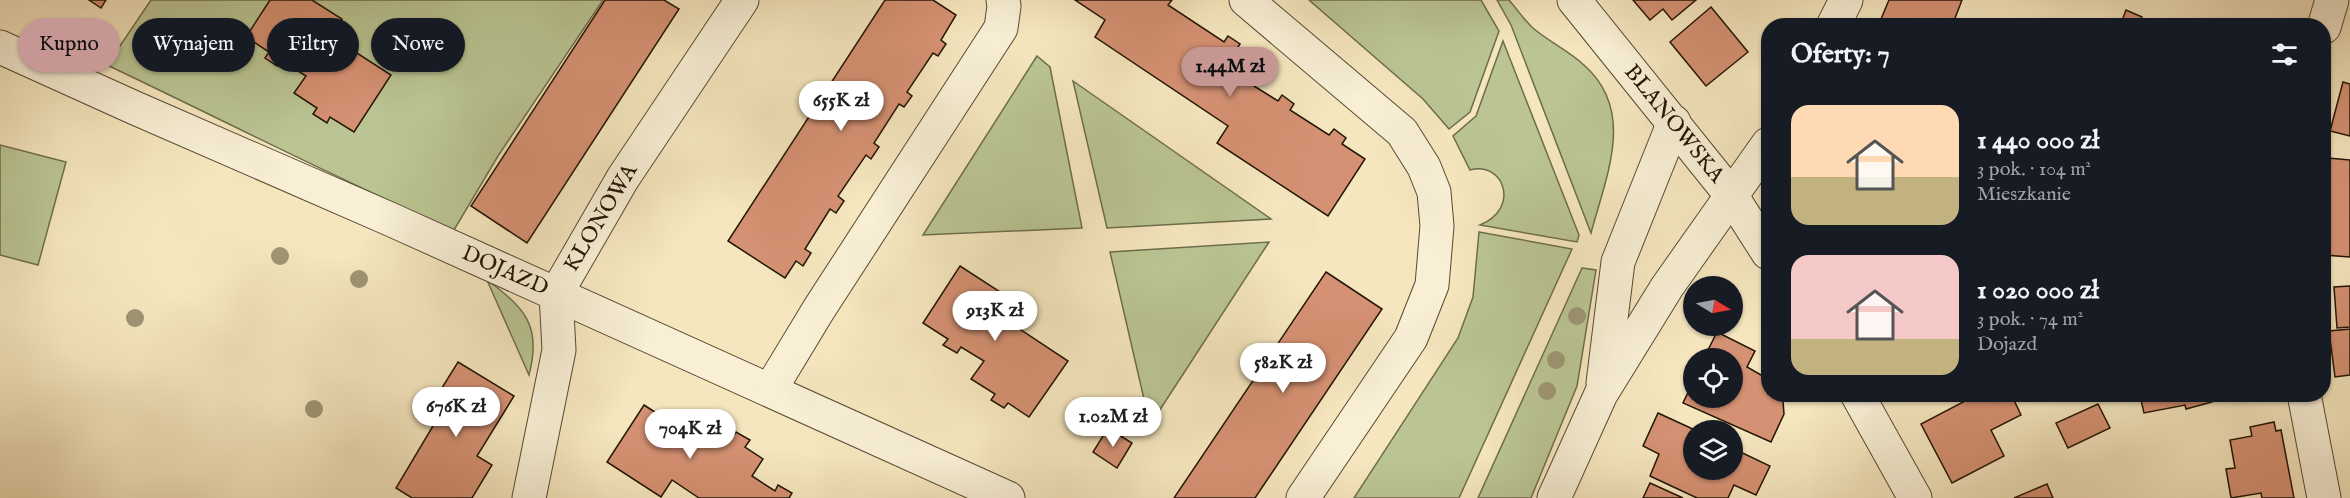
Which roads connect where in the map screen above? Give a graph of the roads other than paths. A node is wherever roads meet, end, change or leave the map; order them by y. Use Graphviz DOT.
graph roads {
  1 [pos="742,0"];
  2 [pos="1003,0"];
  3 [pos="1246,0"];
  4 [pos="1574,0"];
  5 [pos="1846,0"];
  6 [pos="2331,0"];
  7 [pos="1837,18"];
  8 [pos="2326,18"];
  9 [pos="0,46"];
  10 [pos="1674,122"];
  11 [pos="1761,154"];
  12 [pos="1731,195"];
  13 [pos="1761,242"];
  14 [pos="556,294"];
  15 [pos="770,390"];
  16 [pos="1601,394"];
  17 [pos="1861,402"];
  18 [pos="2306,402"];
  19 [pos="529,498"];
  20 [pos="1008,498"];
  21 [pos="1303,498"];
  22 [pos="1554,498"];
  23 [pos="1915,498"];
  24 [pos="2324,498"];
  1 -- 14 [label="street, KLONOWA"];
  2 -- 15 [label="street"];
  3 -- 21 [label="street"];
  4 -- 10 [label="street, BLANOWSKA"];
  5 -- 7 [label="street"];
  6 -- 8 [label="street"];
  9 -- 14 [label="street, DOJAZD"];
  10 -- 12 [label="street, BLANOWSKA"];
  10 -- 16 [label="street"];
  11 -- 12 [label="street"];
  12 -- 13 [label="street, BLANOWSKA"];
  12 -- 16 [label="street"];
  14 -- 15 [label="street, DOJAZD"];
  14 -- 19 [label="street, KLONOWA"];
  15 -- 20 [label="street, DOJAZD"];
  16 -- 22 [label="street"];
  17 -- 23 [label="street"];
  18 -- 24 [label="street"];
}
